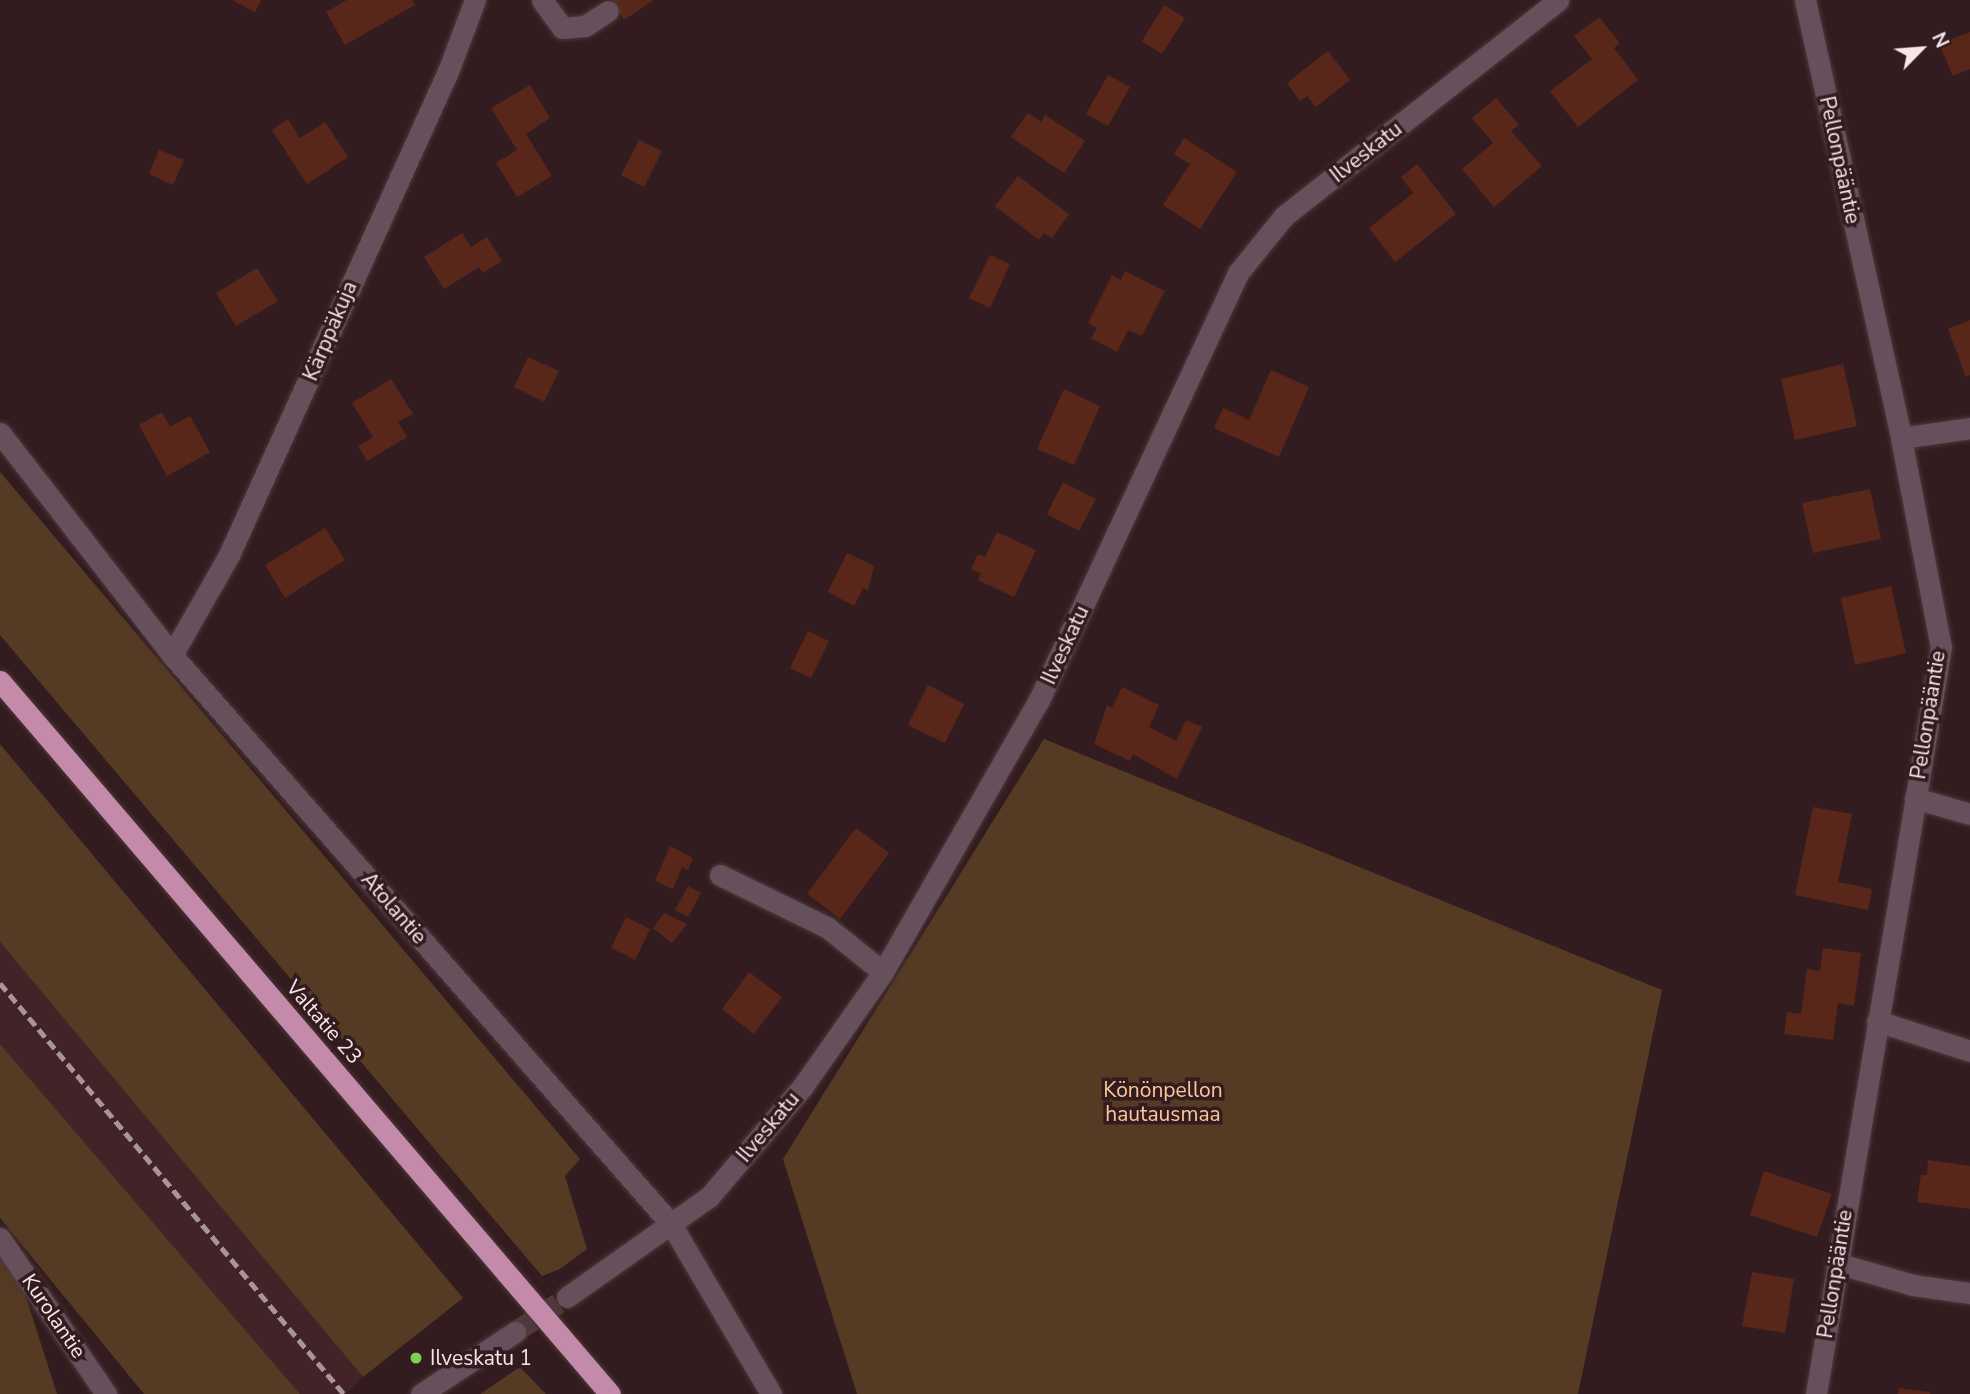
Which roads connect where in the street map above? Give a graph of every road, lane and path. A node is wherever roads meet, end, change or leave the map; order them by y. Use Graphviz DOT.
graph roads {
  1 [pos="475,0"];
  2 [pos="542,0"];
  3 [pos="1558,0"];
  4 [pos="1805,0"];
  5 [pos="608,11"];
  6 [pos="1970,428"];
  7 [pos="0,433"];
  8 [pos="1901,438"];
  9 [pos="172,655"];
  10 [pos="0,681"];
  11 [pos="1915,798"];
  12 [pos="1970,814"];
  13 [pos="720,876"];
  14 [pos="883,972"];
  15 [pos="1877,1021"];
  16 [pos="1970,1051"];
  17 [pos="671,1224"];
  18 [pos="0,1238"];
  19 [pos="1836,1263"];
  20 [pos="1970,1293"];
  21 [pos="567,1297"];
  22 [pos="515,1332"];
  23 [pos="106,1394"];
  24 [pos="421,1394"];
  25 [pos="610,1394"];
  26 [pos="771,1394"];
  27 [pos="1816,1394"];
  1 -- 9 [label="street, Kärppäkuja"];
  2 -- 5 [label="street"];
  3 -- 14 [label="street, Ilveskatu"];
  4 -- 8 [label="street, Pellonpääntie"];
  6 -- 8 [label="street"];
  7 -- 9 [label="street, Atolantie"];
  8 -- 11 [label="street, Pellonpääntie"];
  9 -- 17 [label="street, Atolantie"];
  10 -- 25 [label="highway, Valtatie 23"];
  11 -- 12 [label="street"];
  11 -- 15 [label="street, Pellonpääntie"];
  13 -- 14 [label="street"];
  14 -- 17 [label="street, Ilveskatu"];
  15 -- 16 [label="street"];
  15 -- 19 [label="street, Pellonpääntie"];
  17 -- 21 [label="street, Ilveskatu"];
  17 -- 26 [label="street, Atolantie"];
  18 -- 23 [label="street, Kurolantie"];
  19 -- 20 [label="street"];
  19 -- 27 [label="street, Pellonpääntie"];
  22 -- 24 [label="street"];
}
